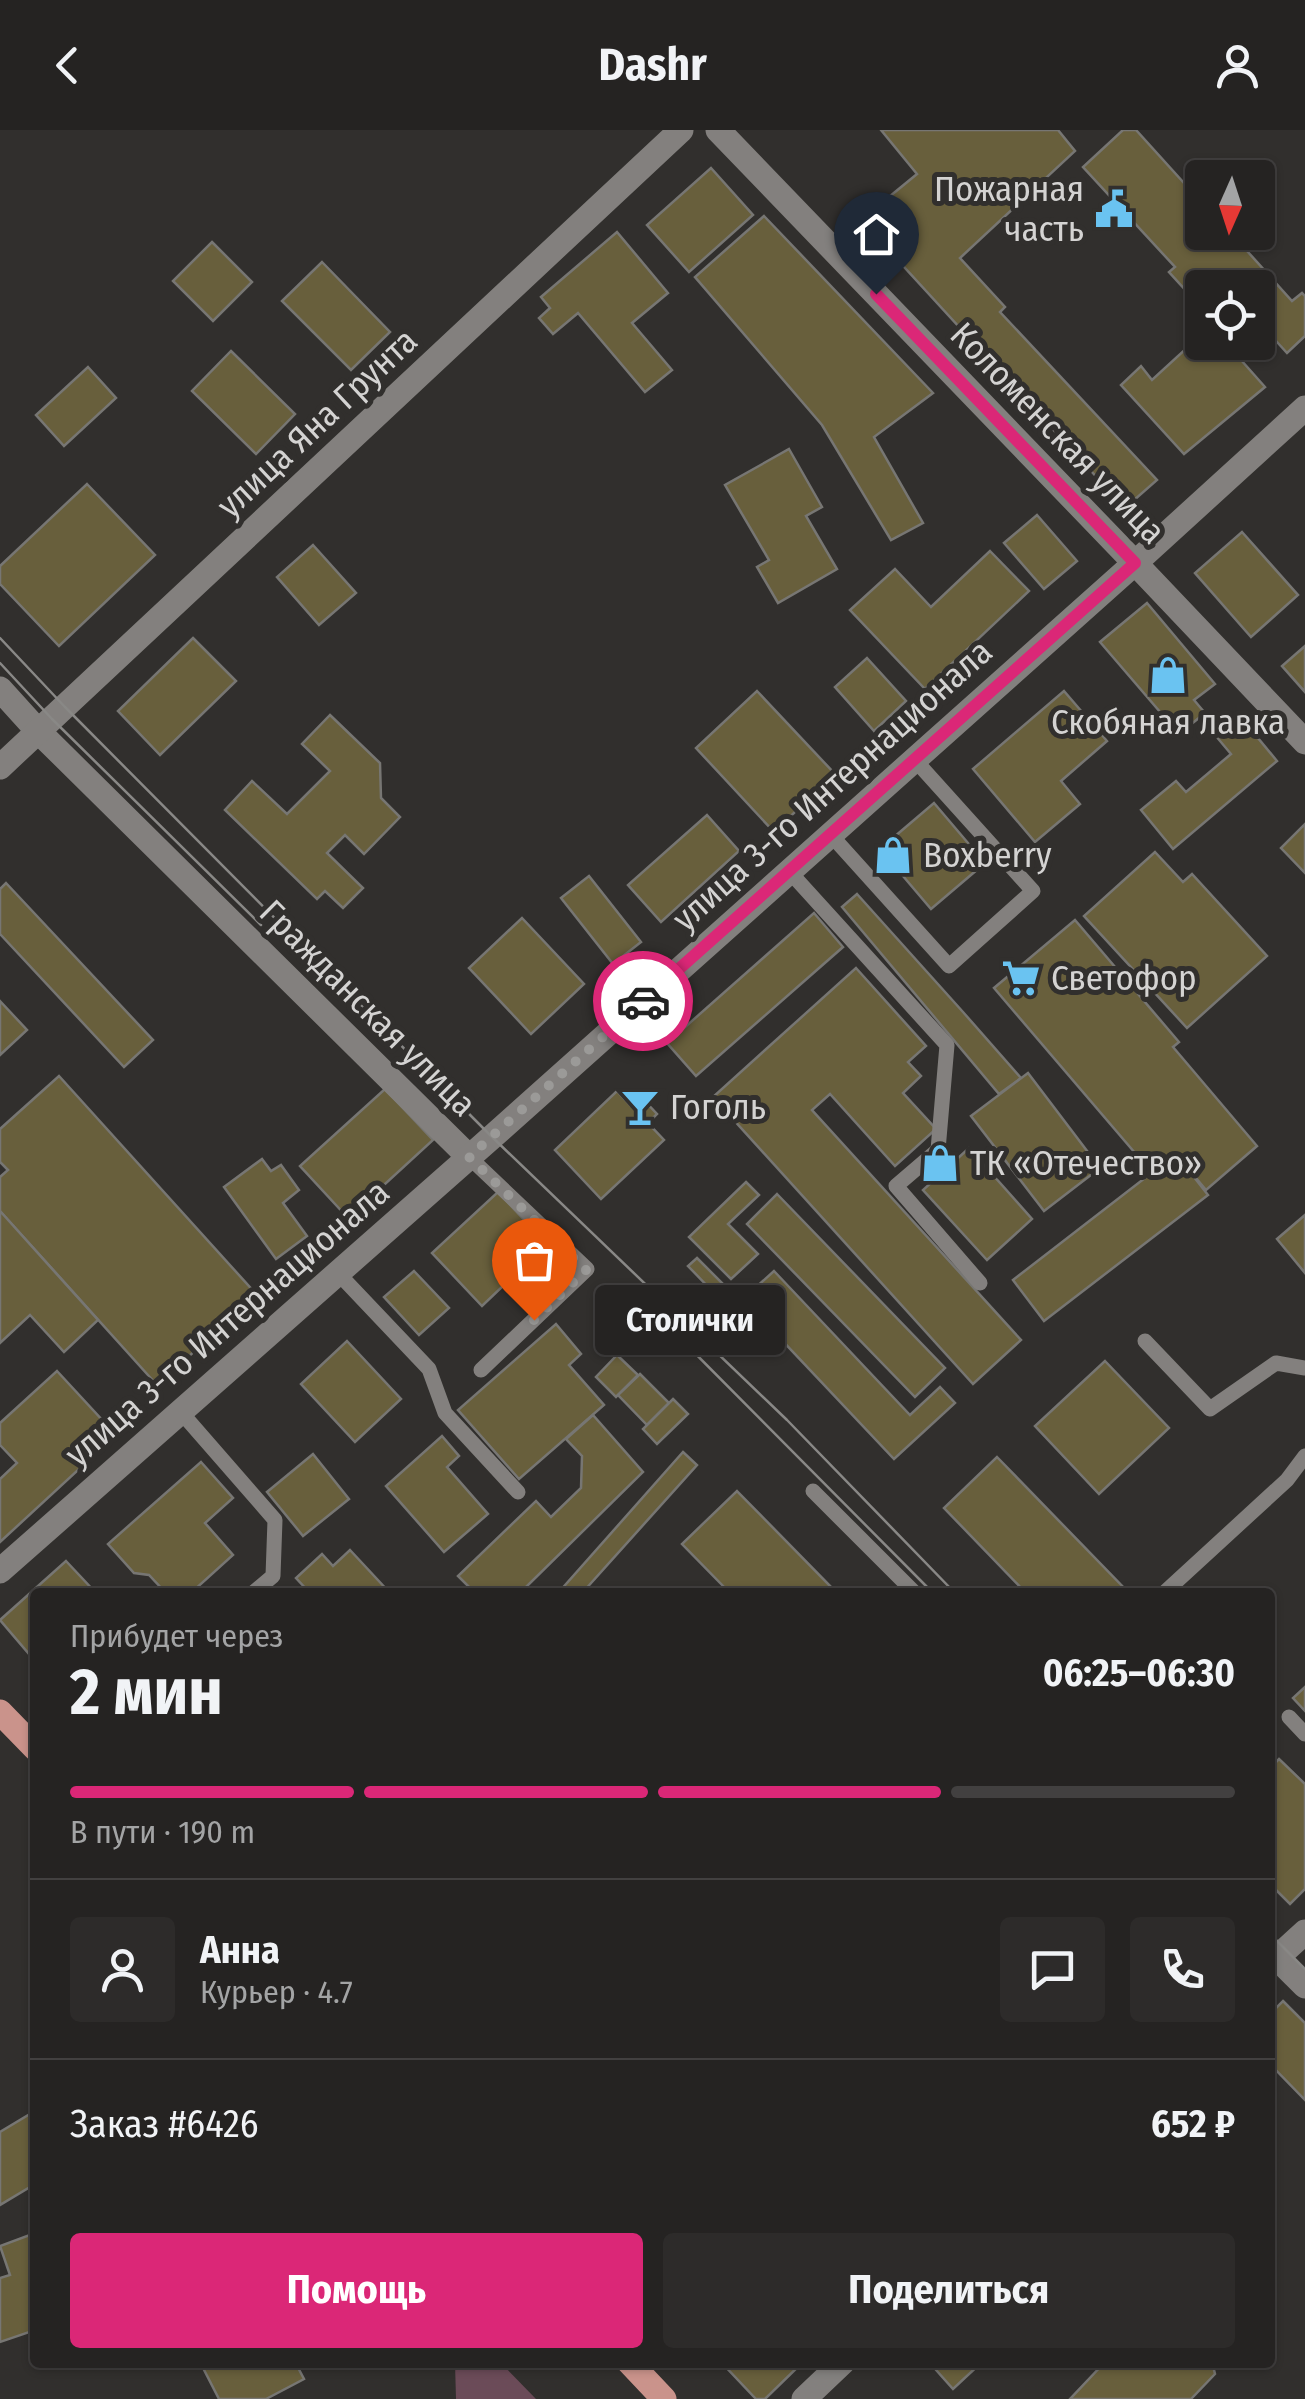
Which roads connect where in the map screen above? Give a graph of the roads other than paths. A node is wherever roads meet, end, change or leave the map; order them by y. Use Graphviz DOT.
graph roads {
  1 [pos="681,130"];
  2 [pos="718,130"];
  3 [pos="1305,408"];
  4 [pos="1135,563"];
  5 [pos="0,690"];
  6 [pos="38,731"];
  7 [pos="1305,742"];
  8 [pos="914,759"];
  9 [pos="0,766"];
  10 [pos="830,834"];
  11 [pos="789,871"];
  12 [pos="469,1157"];
  13 [pos="337,1272"];
  14 [pos="980,1284"];
  15 [pos="1145,1341"];
  16 [pos="1305,1368"];
  17 [pos="480,1370"];
  18 [pos="180,1411"];
  19 [pos="1305,1456"];
  20 [pos="813,1491"];
  21 [pos="518,1492"];
  22 [pos="0,1571"];
  23 [pos="259,1588"];
  24 [pos="910,1588"];
  25 [pos="1169,1588"];
  26 [pos="0,1712"];
  27 [pos="1289,1717"];
  28 [pos="1305,1734"];
  29 [pos="30,1743"];
  30 [pos="1305,1932"];
  31 [pos="1275,1956"];
  32 [pos="1275,1961"];
  33 [pos="1305,1986"];
  34 [pos="635,2368"];
  35 [pos="837,2368"];
  36 [pos="664,2399"];
  37 [pos="804,2399"];
  1 -- 6 [label="street, улица Яна Грунта"];
  2 -- 4 [label="street, Коломенская улица"];
  3 -- 4 [label="street, улица 3-го Интернационала"];
  4 -- 7 [label="street, Коломенская улица"];
  4 -- 8 [label="street, улица 3-го Интернационала"];
  5 -- 6 [label="street, Гражданская улица"];
  6 -- 9 [label="street, улица Яна Грунта"];
  6 -- 12 [label="street, Гражданская улица"];
  8 -- 10 [label="street, улица 3-го Интернационала"];
  8 -- 10 [label="lane"];
  10 -- 11 [label="street, улица 3-го Интернационала"];
  11 -- 12 [label="street, улица 3-го Интернационала"];
  11 -- 14 [label="lane"];
  12 -- 13 [label="street, улица 3-го Интернационала"];
  12 -- 17 [label="lane, Гражданская улица"];
  13 -- 18 [label="street, улица 3-го Интернационала"];
  13 -- 21 [label="lane"];
  15 -- 16 [label="lane"];
  18 -- 22 [label="street, улица 3-го Интернационала"];
  18 -- 23 [label="lane"];
  19 -- 25 [label="lane"];
  20 -- 24 [label="lane"];
  26 -- 29 [label="main road"];
  27 -- 28 [label="lane"];
  30 -- 31 [label="street"];
  32 -- 33 [label="street"];
  34 -- 36 [label="main road"];
  35 -- 37 [label="street"];
}
